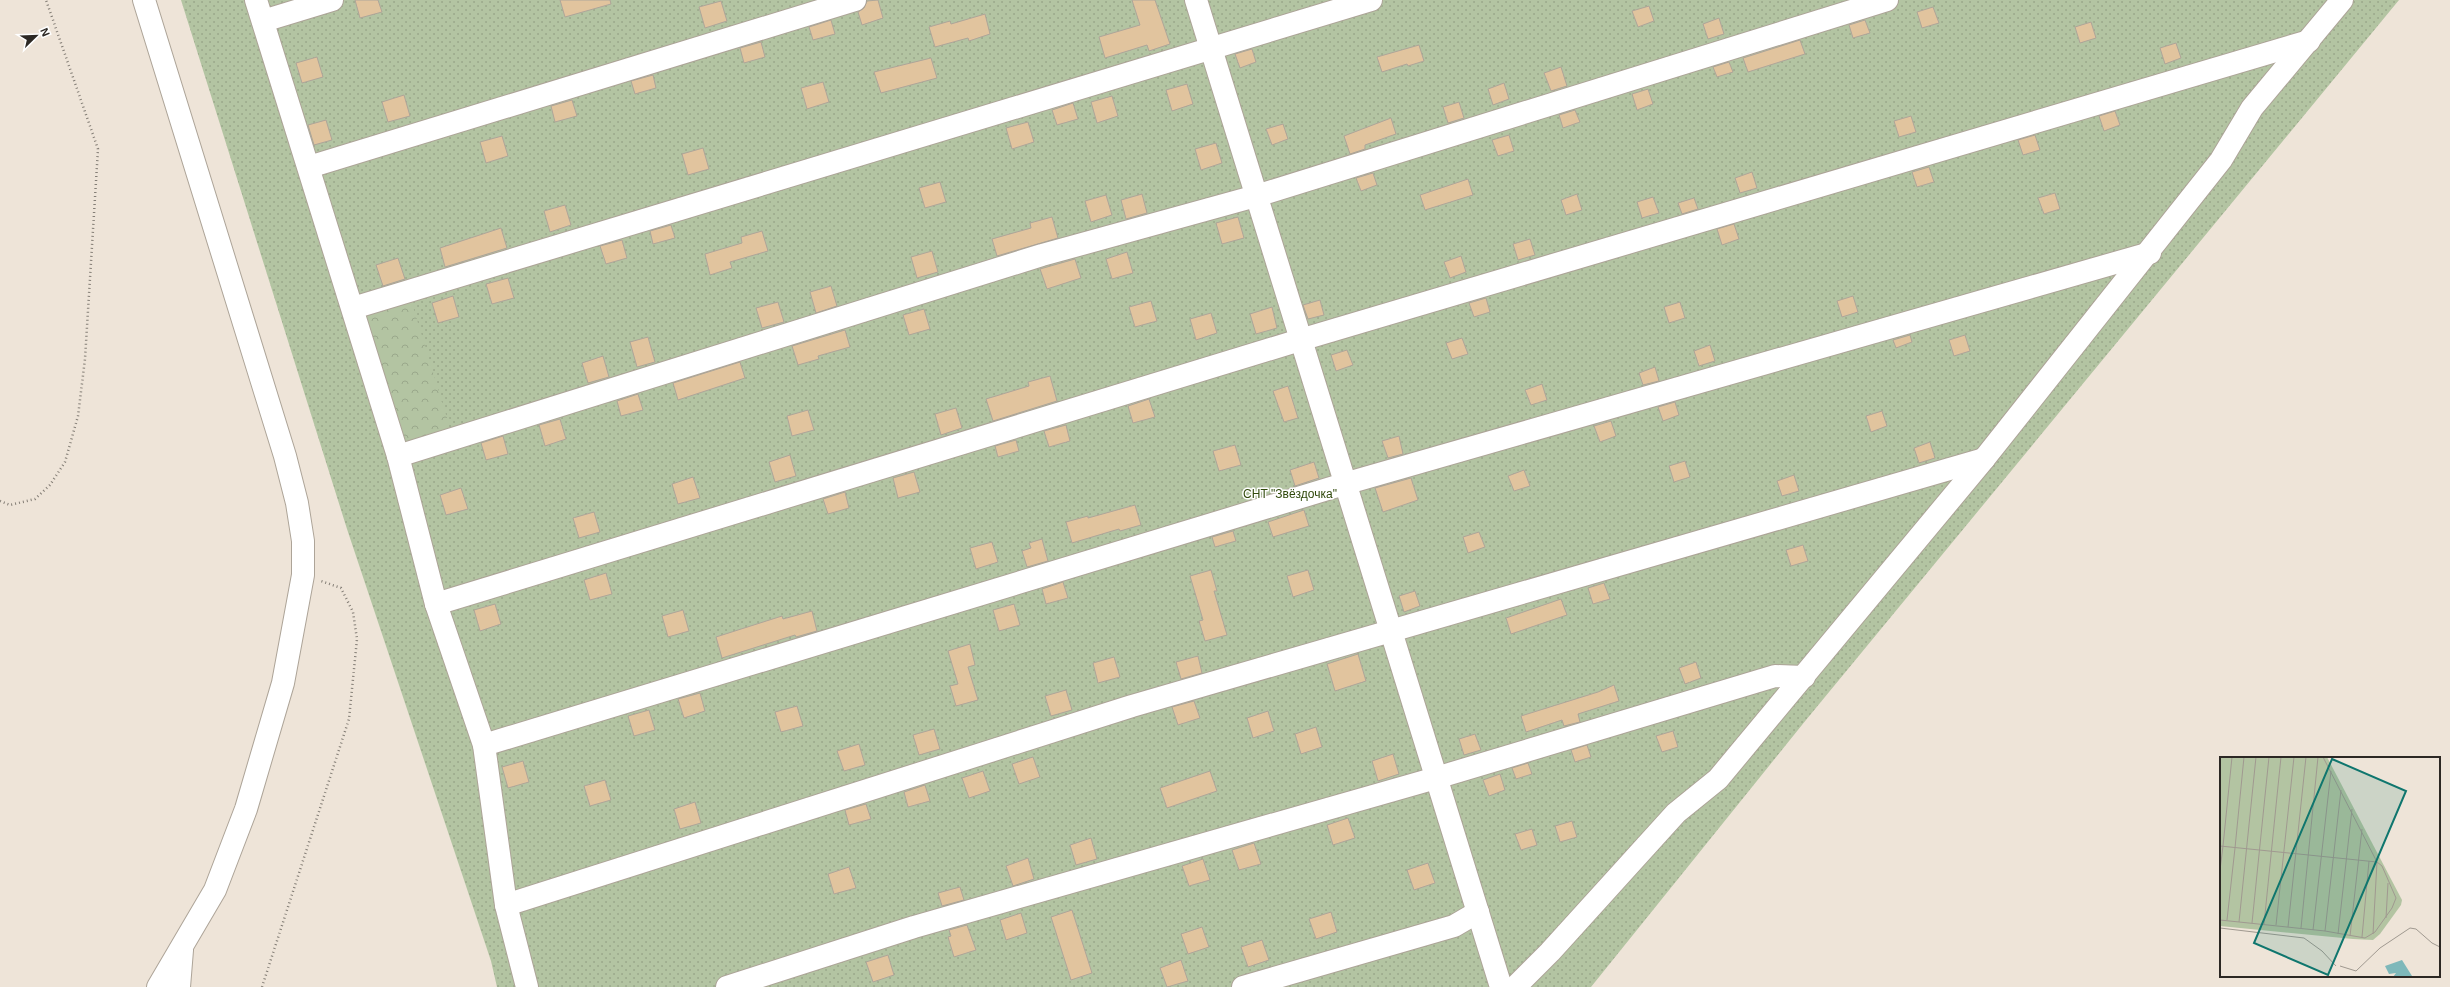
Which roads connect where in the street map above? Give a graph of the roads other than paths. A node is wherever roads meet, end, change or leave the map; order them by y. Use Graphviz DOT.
graph roads {
  1 [pos="144,0"];
  2 [pos="256,0"];
  3 [pos="332,0"];
  4 [pos="855,0"];
  5 [pos="1196,0"];
  6 [pos="1372,0"];
  7 [pos="1887,0"];
  8 [pos="2342,0"];
  9 [pos="263,21"];
  10 [pos="2309,41"];
  11 [pos="1212,49"];
  12 [pos="309,166"];
  13 [pos="1256,196"];
  14 [pos="2150,253"];
  15 [pos="353,308"];
  16 [pos="1300,340"];
  17 [pos="398,456"];
  18 [pos="1984,459"];
  19 [pos="1344,484"];
  20 [pos="436,604"];
  21 [pos="1390,631"];
  22 [pos="1804,677"];
  23 [pos="484,745"];
  24 [pos="1436,778"];
  25 [pos="506,905"];
  26 [pos="1478,912"];
  27 [pos="182,947"];
  28 [pos="158,987"];
  29 [pos="179,987"];
  30 [pos="527,987"];
  31 [pos="726,987"];
  32 [pos="1243,987"];
  33 [pos="1501,987"];
  34 [pos="1516,987"];
  1 -- 27 [label="street"];
  2 -- 9 [label="street"];
  3 -- 9 [label="street"];
  4 -- 12 [label="street"];
  5 -- 11 [label="street"];
  6 -- 11 [label="street"];
  7 -- 13 [label="street"];
  8 -- 10 [label="street"];
  9 -- 12 [label="street"];
  10 -- 14 [label="street"];
  10 -- 16 [label="street"];
  11 -- 13 [label="street"];
  11 -- 15 [label="street"];
  12 -- 15 [label="street"];
  13 -- 16 [label="street"];
  13 -- 17 [label="street"];
  14 -- 18 [label="street"];
  14 -- 19 [label="street"];
  15 -- 17 [label="street"];
  16 -- 19 [label="street"];
  16 -- 20 [label="street"];
  17 -- 20 [label="street"];
  18 -- 21 [label="street"];
  18 -- 22 [label="street"];
  19 -- 21 [label="street"];
  19 -- 23 [label="street"];
  20 -- 23 [label="street"];
  21 -- 24 [label="street"];
  21 -- 25 [label="street"];
  22 -- 24 [label="street"];
  22 -- 34 [label="street"];
  23 -- 25 [label="street"];
  24 -- 26 [label="street"];
  24 -- 31 [label="street"];
  25 -- 30 [label="street"];
  26 -- 32 [label="street"];
  26 -- 33 [label="street"];
  27 -- 28 [label="street"];
  27 -- 29 [label="street"];
}
